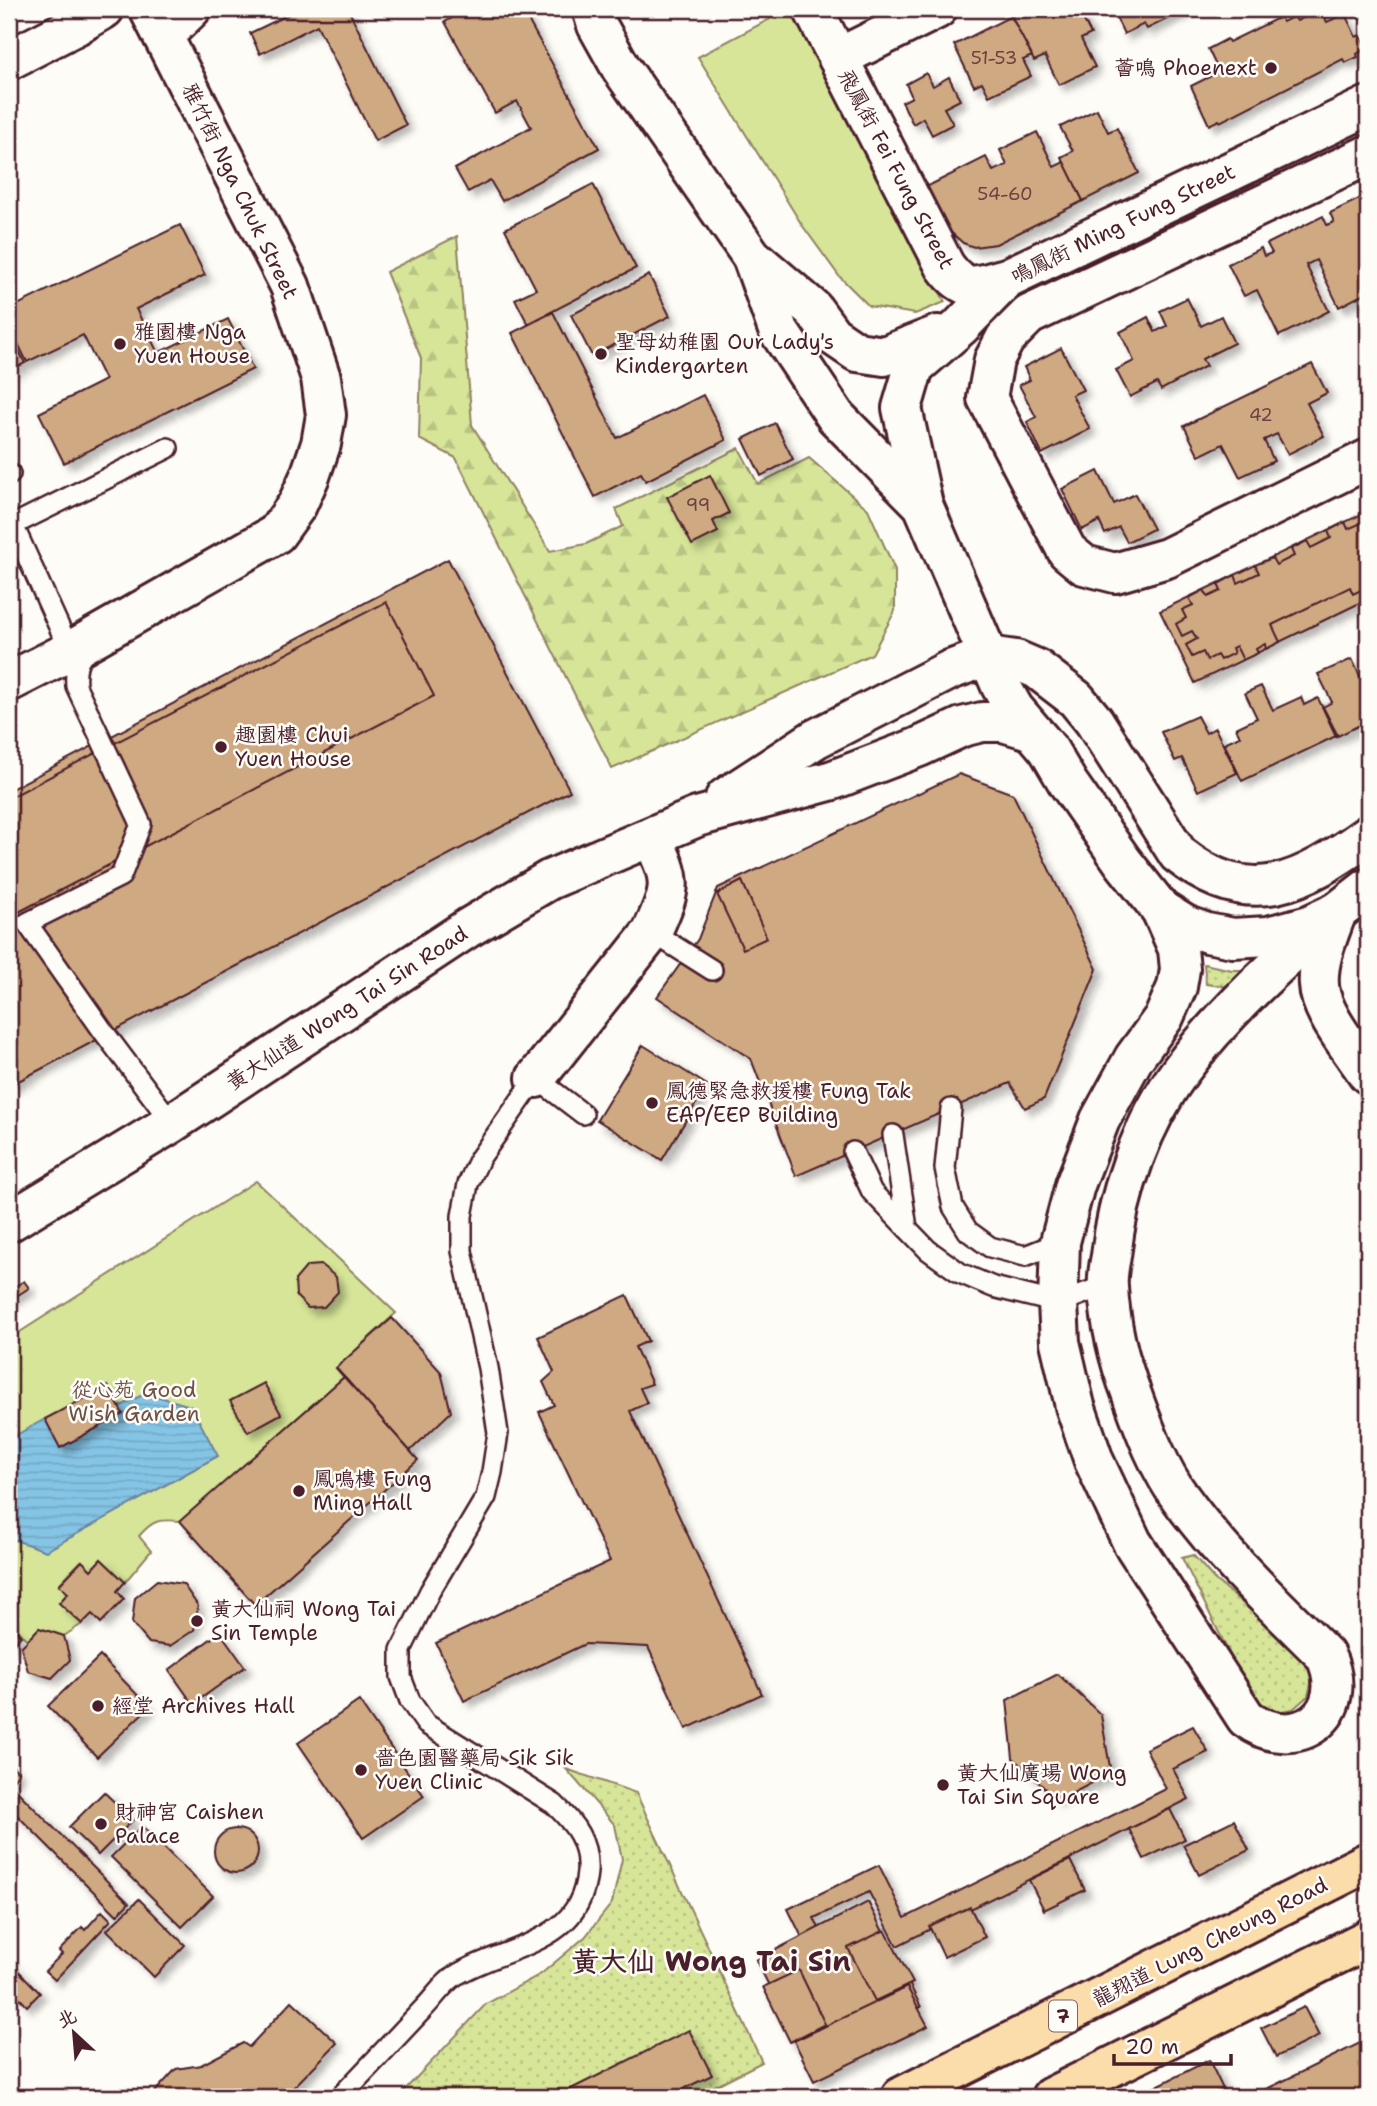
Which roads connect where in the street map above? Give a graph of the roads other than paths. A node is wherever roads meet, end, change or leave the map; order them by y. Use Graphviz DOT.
graph roads {
  1 [pos="104,9"];
  2 [pos="191,9"];
  3 [pos="592,9"];
  4 [pos="813,9"];
  5 [pos="937,9"];
  6 [pos="156,22"];
  7 [pos="838,58"];
  8 [pos="9,60"];
  9 [pos="1368,106"];
  10 [pos="1368,155"];
  11 [pos="752,257"];
  12 [pos="1007,278"];
  13 [pos="960,327"];
  14 [pos="168,448"];
  15 [pos="1368,459"];
  16 [pos="923,505"];
  17 [pos="11,521"];
  18 [pos="112,626"];
  19 [pos="70,650"];
  20 [pos="988,656"];
  21 [pos="9,682"];
  22 [pos="1030,730"];
  23 [pos="697,817"];
  24 [pos="1368,835"];
  25 [pos="652,837"];
  26 [pos="1368,888"];
  27 [pos="1161,910"];
  28 [pos="1337,912"];
  29 [pos="652,932"];
  30 [pos="712,970"];
  31 [pos="1368,1074"];
  32 [pos="536,1078"];
  33 [pos="951,1109"];
  34 [pos="583,1114"];
  35 [pos="173,1123"];
  36 [pos="893,1135"];
  37 [pos="853,1152"];
  38 [pos="9,1222"];
  39 [pos="907,1228"];
  40 [pos="1060,1242"];
  41 [pos="1107,1285"];
  42 [pos="1058,1304"];
  43 [pos="1368,1861"];
  44 [pos="1368,1939"];
  45 [pos="340,2097"];
  46 [pos="901,2097"];
  47 [pos="1051,2097"];
  1 -- 8 [label="street"];
  2 -- 6 [label="street, 雅竹街 Nga Chuk Street"];
  3 -- 11 [label="street"];
  4 -- 7 [label="street, 飛鳳街 Fei Fung Street"];
  5 -- 7 [label="street"];
  6 -- 18 [label="street, 雅竹街 Nga Chuk Street"];
  7 -- 12 [label="street, 飛鳳街 Fei Fung Street"];
  9 -- 12 [label="street, 鳴鳳街 Ming Fung Street"];
  10 -- 15 [label="street, 鳴鳳街 Ming Fung Street"];
  11 -- 13 [label="street"];
  11 -- 16 [label="street"];
  12 -- 13 [label="street, 鳴鳳街 Ming Fung Street"];
  13 -- 16 [label="street, 鳴鳳街 Ming Fung Street"];
  14 -- 17 [label="lane"];
  16 -- 20 [label="street"];
  17 -- 19 [label="lane"];
  18 -- 19 [label="street, 雅竹街 Nga Chuk Street"];
  18 -- 35 [label="lane"];
  19 -- 21 [label="street, 雅竹街 Nga Chuk Street"];
  20 -- 22 [label="street"];
  20 -- 23 [label="street, 黃大仙道 Wong Tai Sin Road"];
  20 -- 24 [label="street"];
  22 -- 23 [label="street, 黃大仙道 Wong Tai Sin Road"];
  22 -- 27 [label="street"];
  23 -- 25 [label="street, 黃大仙道 Wong Tai Sin Road"];
  25 -- 29 [label="street"];
  25 -- 35 [label="street, 黃大仙道 Wong Tai Sin Road"];
  26 -- 28 [label="street"];
  27 -- 28 [label="street"];
  27 -- 40 [label="street"];
  28 -- 31 [label="street"];
  28 -- 41 [label="street"];
  29 -- 30 [label="lane"];
  29 -- 32 [label="street"];
  32 -- 34 [label="lane"];
  32 -- 45 [label="lane"];
  33 -- 40 [label="lane"];
  35 -- 38 [label="street, 黃大仙道 Wong Tai Sin Road"];
  36 -- 39 [label="lane"];
  37 -- 39 [label="lane"];
  39 -- 42 [label="lane"];
  40 -- 42 [label="street"];
  41 -- 42 [label="lane"];
  41 -- 42 [label="street"];
  43 -- 46 [label="highway, 龍翔道 Lung Cheung Road / 7"];
  44 -- 47 [label="highway"];
}
